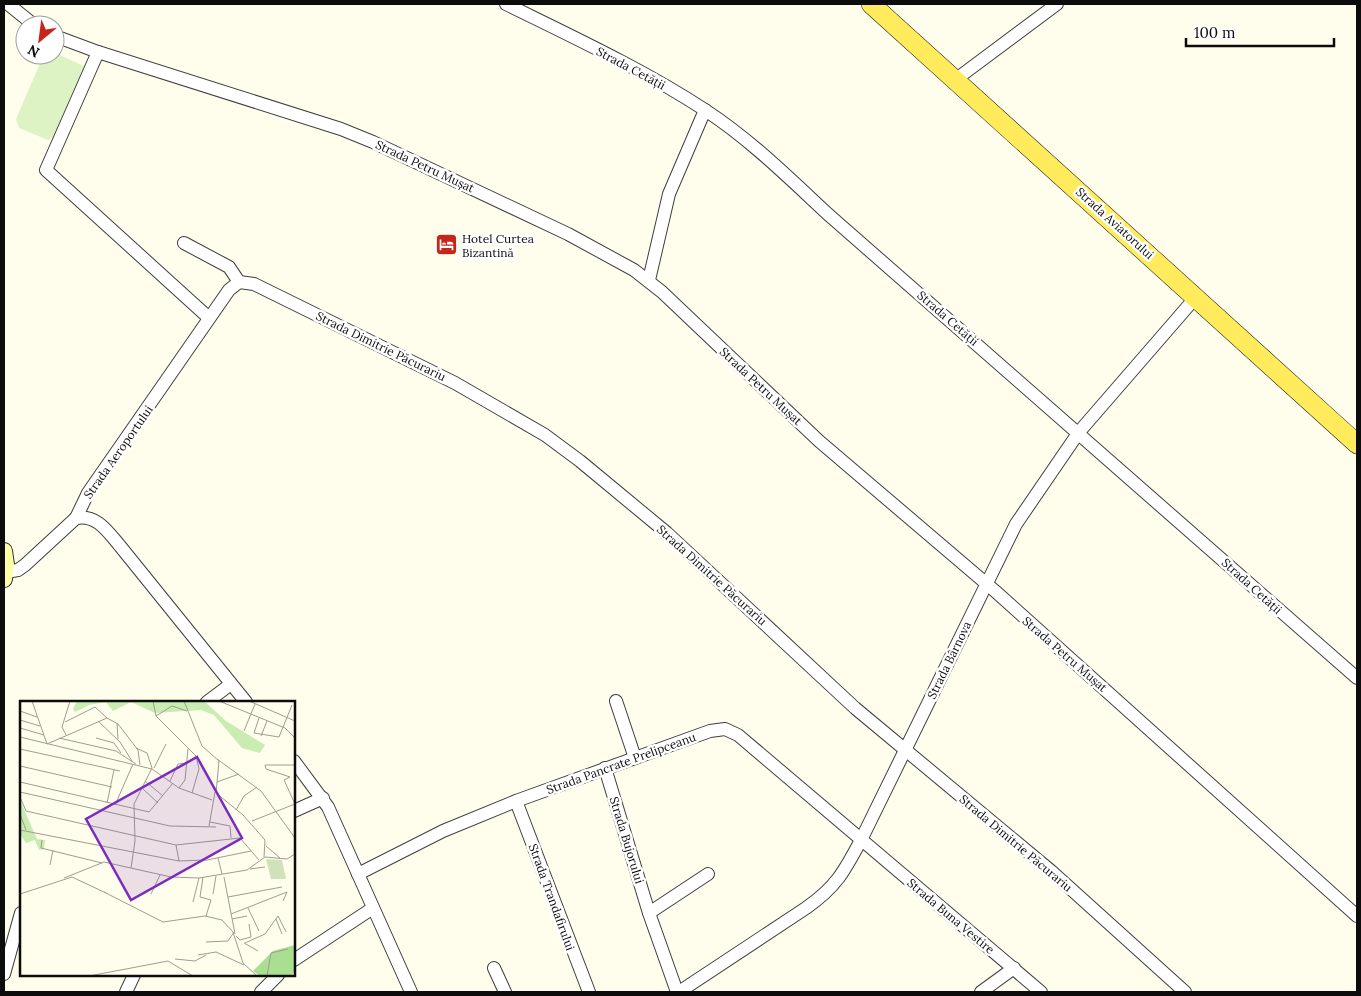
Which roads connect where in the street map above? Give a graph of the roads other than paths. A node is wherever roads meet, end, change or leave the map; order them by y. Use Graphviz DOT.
graph roads {
  1 [pos="8,4"];
  2 [pos="506,4"];
  3 [pos="871,4"];
  4 [pos="1058,4"];
  5 [pos="22,15"];
  6 [pos="65,40"];
  7 [pos="98,52"];
  8 [pos="955,80"];
  9 [pos="705,110"];
  10 [pos="184,243"];
  11 [pos="649,280"];
  12 [pos="239,282"];
  13 [pos="1196,297"];
  14 [pos="209,318"];
  15 [pos="1079,432"];
  16 [pos="1357,444"];
  17 [pos="76,518"];
  18 [pos="4,551"];
  19 [pos="5,575"];
  20 [pos="986,584"];
  21 [pos="1357,678"];
  22 [pos="231,684"];
  23 [pos="208,701"];
  24 [pos="245,701"];
  25 [pos="616,701"];
  26 [pos="905,750"];
  27 [pos="635,758"];
  28 [pos="295,762"];
  29 [pos="605,768"];
  30 [pos="323,798"];
  31 [pos="516,801"];
  32 [pos="295,811"];
  33 [pos="861,840"];
  34 [pos="358,874"];
  35 [pos="708,874"];
  36 [pos="373,908"];
  37 [pos="649,912"];
  38 [pos="1357,916"];
  39 [pos="20,917"];
  40 [pos="295,959"];
  41 [pos="494,968"];
  42 [pos="1014,968"];
  43 [pos="4,974"];
  44 [pos="134,976"];
  45 [pos="277,976"];
  46 [pos="126,992"];
  47 [pos="261,992"];
  48 [pos="411,992"];
  49 [pos="505,992"];
  50 [pos="589,992"];
  51 [pos="678,992"];
  52 [pos="981,992"];
  53 [pos="1041,992"];
  54 [pos="1185,992"];
  1 -- 5 [label="street"];
  2 -- 9 [label="street, Strada Cetății"];
  3 -- 8 [label="main road, Strada Aviatorului"];
  4 -- 8 [label="street"];
  6 -- 7 [label="street, Strada Petru Mușat"];
  7 -- 11 [label="street, Strada Petru Mușat"];
  7 -- 14 [label="street"];
  8 -- 13 [label="main road, Strada Aviatorului"];
  9 -- 11 [label="street"];
  9 -- 15 [label="street, Strada Cetății"];
  10 -- 12 [label="street"];
  11 -- 20 [label="street, Strada Petru Mușat"];
  12 -- 14 [label="street, Strada Aeroportului"];
  12 -- 26 [label="street, Strada Dimitrie Păcurariu"];
  13 -- 15 [label="street, Strada Bârnova"];
  13 -- 16 [label="main road, Strada Aviatorului"];
  14 -- 17 [label="street, Strada Aeroportului"];
  15 -- 20 [label="street, Strada Bârnova"];
  15 -- 21 [label="street, Strada Cetății"];
  17 -- 19 [label="street"];
  17 -- 22 [label="street, Strada Aeroportului"];
  18 -- 19 [label="main road"];
  20 -- 26 [label="street, Strada Bârnova"];
  20 -- 38 [label="street, Strada Petru Mușat"];
  22 -- 23 [label="street"];
  22 -- 24 [label="street, Strada Aeroportului"];
  25 -- 27 [label="street"];
  26 -- 33 [label="street, Strada Bârnova"];
  26 -- 54 [label="street, Strada Dimitrie Păcurariu"];
  27 -- 29 [label="street, Strada Pancrate Prelipceanu"];
  27 -- 33 [label="street, Strada Pancrate Prelipceanu"];
  28 -- 30 [label="street"];
  29 -- 31 [label="street, Strada Pancrate Prelipceanu"];
  29 -- 37 [label="street, Strada Bujorului"];
  30 -- 32 [label="street"];
  30 -- 34 [label="street"];
  31 -- 34 [label="street, Strada Pancrate Prelipceanu"];
  31 -- 50 [label="street, Strada Trandafirului"];
  33 -- 42 [label="street, Strada Buna Vestire"];
  33 -- 51 [label="street, Strada Bârnova"];
  34 -- 36 [label="street"];
  35 -- 37 [label="street"];
  36 -- 40 [label="street"];
  36 -- 48 [label="street"];
  37 -- 51 [label="street, Strada Bujorului"];
  39 -- 43 [label="street"];
  41 -- 49 [label="street"];
  42 -- 52 [label="street"];
  42 -- 53 [label="street, Strada Buna Vestire"];
  44 -- 46 [label="street"];
  45 -- 47 [label="street"];
}
